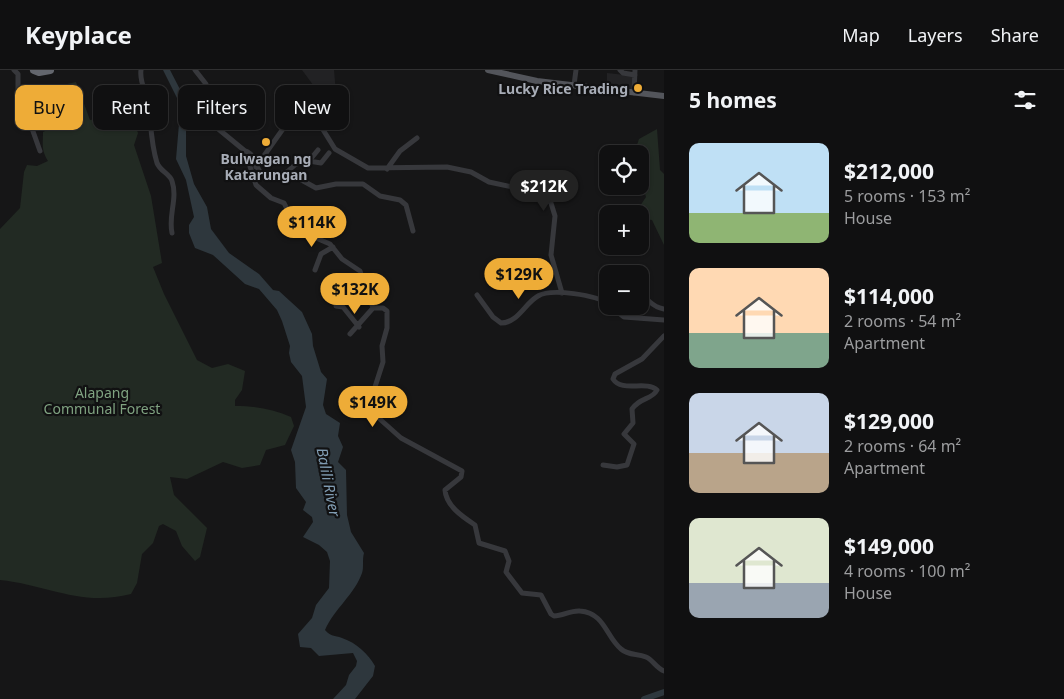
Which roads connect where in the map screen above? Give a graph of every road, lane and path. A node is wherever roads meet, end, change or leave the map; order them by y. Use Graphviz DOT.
graph roads {
  1 [pos="14,70"];
  2 [pos="34,70"];
  3 [pos="50,70"];
  4 [pos="141,70"];
  5 [pos="195,70"];
  6 [pos="488,70"];
  7 [pos="576,70"];
  8 [pos="620,70"];
  9 [pos="635,72"];
  10 [pos="517,73"];
  11 [pos="18,85"];
  12 [pos="574,85"];
  13 [pos="634,93"];
  14 [pos="664,96"];
  15 [pos="31,130"];
  16 [pos="417,138"];
  17 [pos="318,150"];
  18 [pos="40,151"];
  19 [pos="246,151"];
  20 [pos="328,153"];
  21 [pos="309,161"];
  22 [pos="256,167"];
  23 [pos="387,169"];
  24 [pos="287,172"];
  25 [pos="413,231"];
  26 [pos="172,233"];
  27 [pos="333,247"];
  28 [pos="315,270"];
  29 [pos="562,293"];
  30 [pos="477,295"];
  31 [pos="599,300"];
  32 [pos="649,301"];
  33 [pos="336,306"];
  34 [pos="373,308"];
  35 [pos="664,309"];
  36 [pos="623,315"];
  37 [pos="664,320"];
  38 [pos="358,327"];
  39 [pos="350,334"];
  40 [pos="664,336"];
  41 [pos="603,465"];
  42 [pos="663,669"];
  1 -- 11 [label="street"];
  2 -- 3 [label="highway"];
  4 -- 26 [label="street"];
  5 -- 19 [label="street"];
  6 -- 10 [label="main road"];
  7 -- 12 [label="street"];
  8 -- 9 [label="street"];
  9 -- 13 [label="street"];
  10 -- 12 [label="main road"];
  12 -- 13 [label="main road"];
  13 -- 14 [label="main road"];
  15 -- 18 [label="street"];
  16 -- 23 [label="street"];
  17 -- 21 [label="street"];
  19 -- 22 [label="street"];
  19 -- 27 [label="street"];
  20 -- 21 [label="street"];
  21 -- 24 [label="street"];
  22 -- 23 [label="street"];
  22 -- 24 [label="street"];
  23 -- 29 [label="street"];
  24 -- 25 [label="street"];
  27 -- 28 [label="street"];
  27 -- 34 [label="street"];
  29 -- 30 [label="street"];
  29 -- 31 [label="street"];
  32 -- 35 [label="street"];
  33 -- 38 [label="street"];
  34 -- 38 [label="street"];
  34 -- 42 [label="street"];
  36 -- 37 [label="street"];
  38 -- 39 [label="street"];
  40 -- 41 [label="street"];
}
